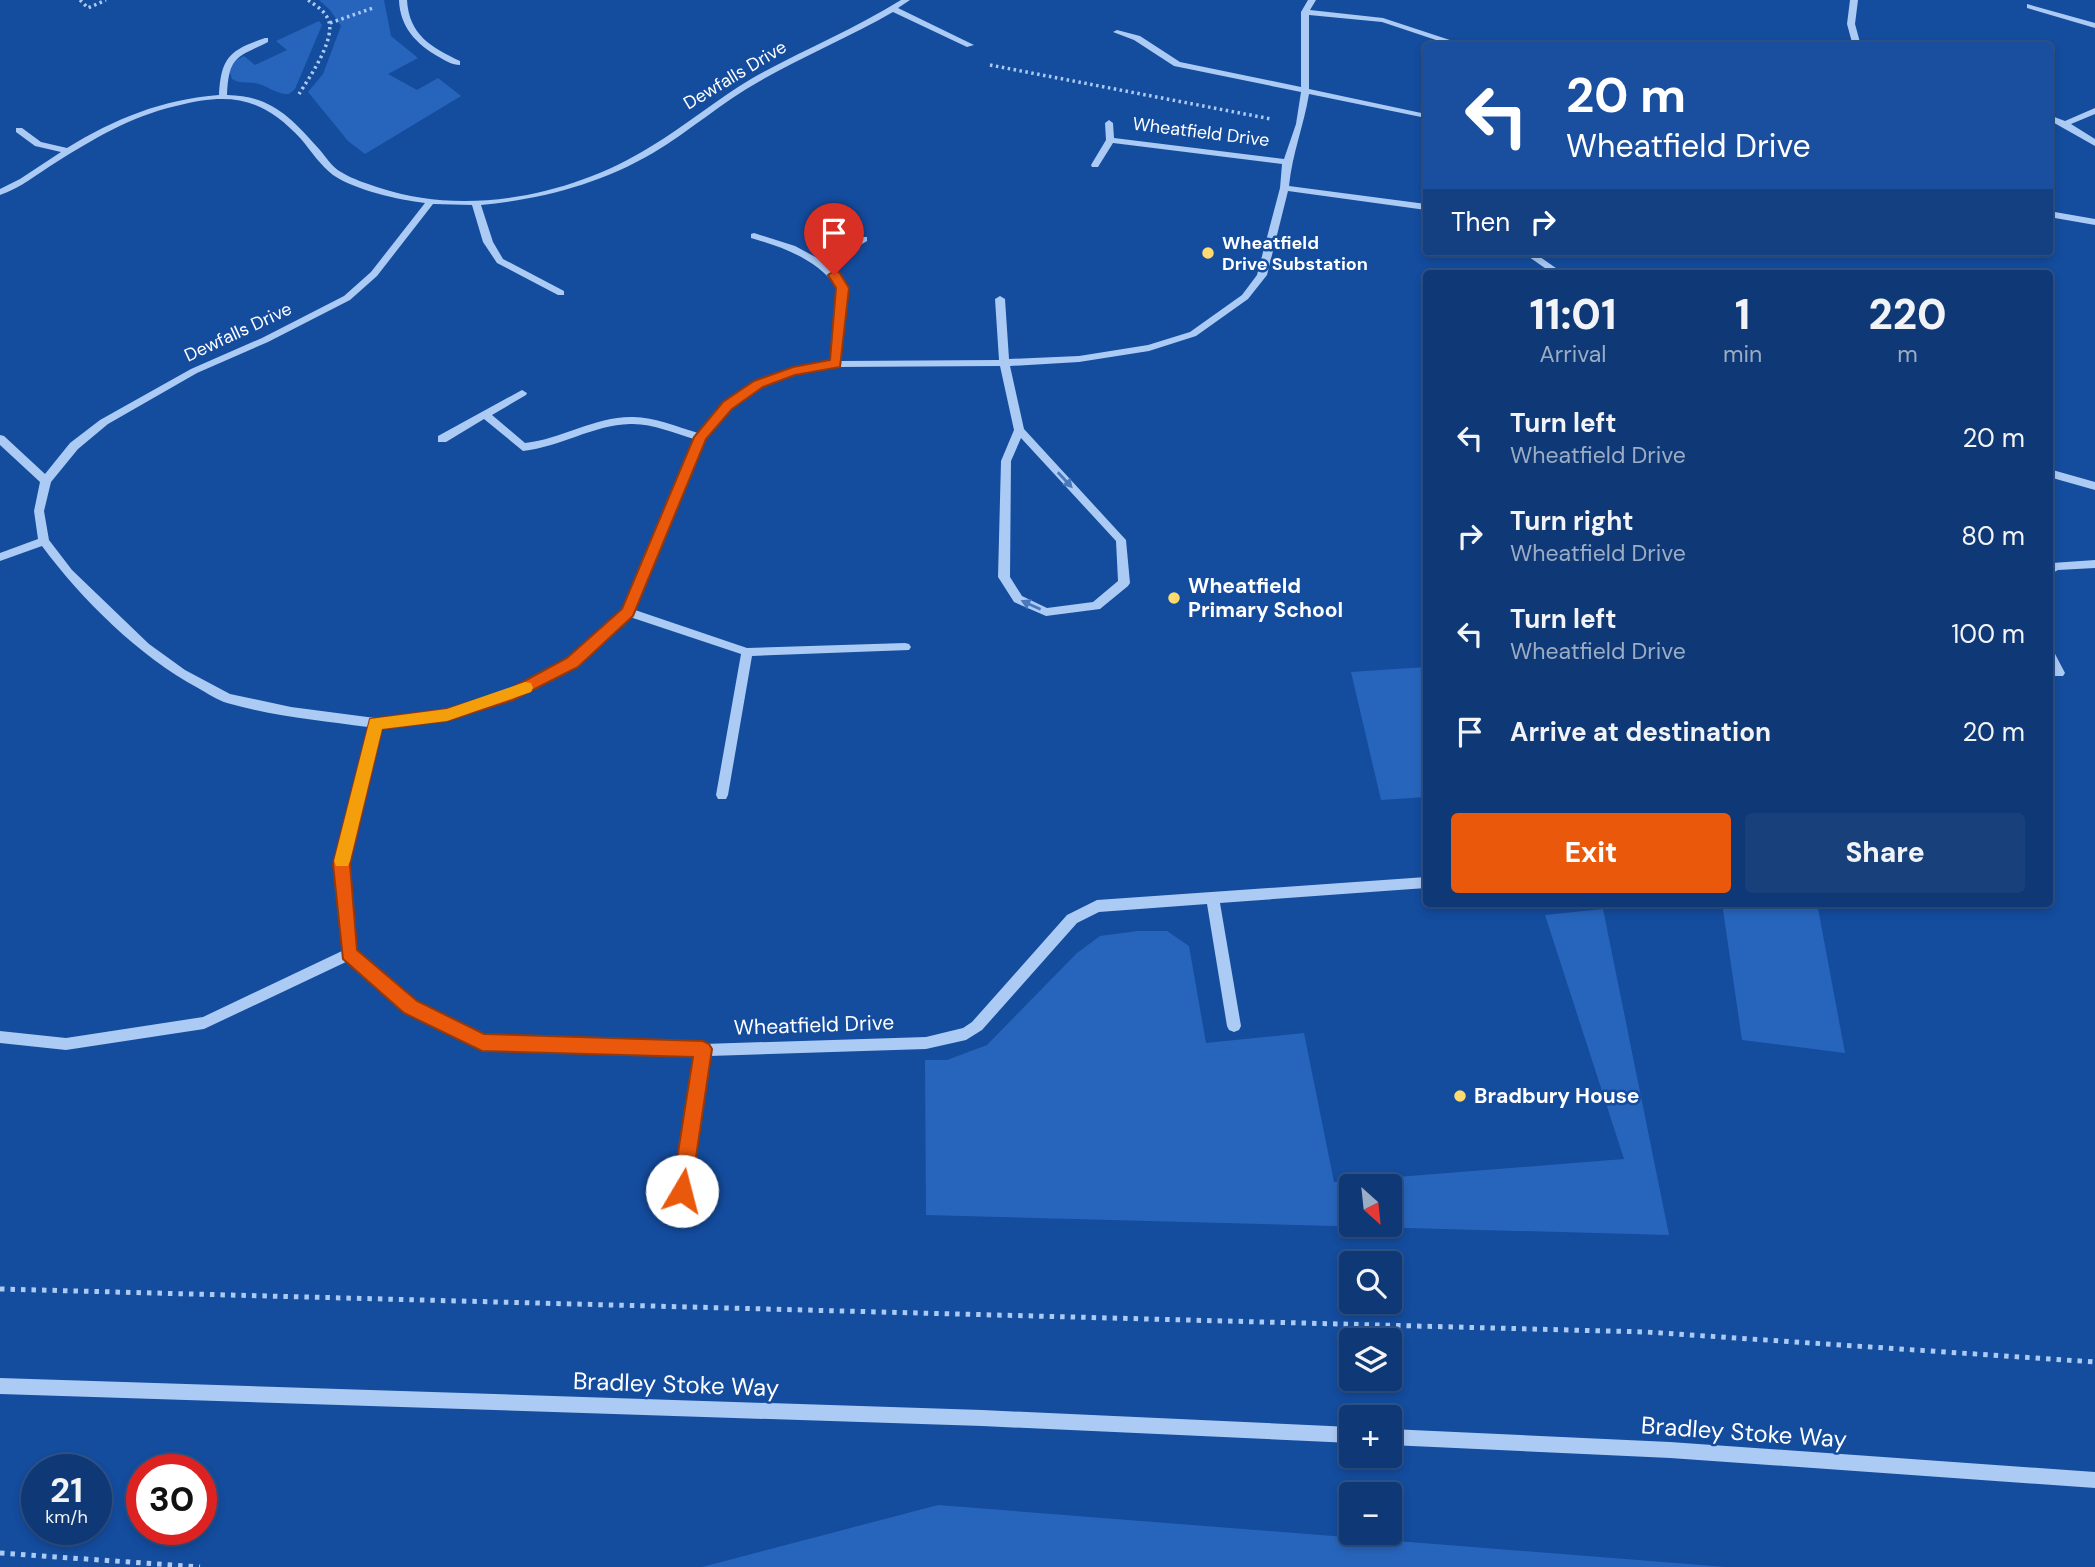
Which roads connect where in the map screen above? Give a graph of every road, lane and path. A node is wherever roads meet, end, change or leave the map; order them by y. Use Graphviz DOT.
graph roads {
  1 [pos="80,0"];
  2 [pos="106,0"];
  3 [pos="308,0"];
  4 [pos="403,0"];
  5 [pos="906,0"];
  6 [pos="1312,0"];
  7 [pos="1854,0"];
  8 [pos="382,5"];
  9 [pos="2029,6"];
  10 [pos="893,9"];
  11 [pos="1306,12"];
  12 [pos="330,23"];
  13 [pos="2095,26"];
  14 [pos="1117,32"];
  15 [pos="265,40"];
  16 [pos="1452,42"];
  17 [pos="1856,42"];
  18 [pos="970,45"];
  19 [pos="457,63"];
  20 [pos="988,64"];
  21 [pos="1305,93"];
  22 [pos="223,97"];
  23 [pos="2095,111"];
  24 [pos="281,112"];
  25 [pos="1423,115"];
  26 [pos="2053,119"];
  27 [pos="1109,123"];
  28 [pos="1300,124"];
  29 [pos="2065,124"];
  30 [pos="19,130"];
  31 [pos="1110,140"];
  32 [pos="2095,143"];
  33 [pos="67,151"];
  34 [pos="1287,162"];
  35 [pos="1095,165"];
  36 [pos="1284,188"];
  37 [pos="0,192"];
  38 [pos="431,201"];
  39 [pos="476,203"];
  40 [pos="1423,207"];
  41 [pos="2053,215"];
  42 [pos="2095,222"];
  43 [pos="754,236"];
  44 [pos="864,239"];
  45 [pos="1533,256"];
  46 [pos="822,264"];
  47 [pos="1554,270"];
  48 [pos="561,293"];
  49 [pos="1000,299"];
  50 [pos="1004,363"];
  51 [pos="836,364"];
  52 [pos="522,393"];
  53 [pos="485,414"];
  54 [pos="1019,430"];
  55 [pos="700,437"];
  56 [pos="0,439"];
  57 [pos="442,439"];
  58 [pos="2053,474"];
  59 [pos="46,481"];
  60 [pos="2095,486"];
  61 [pos="44,541"];
  62 [pos="0,557"];
  63 [pos="2095,564"];
  64 [pos="2053,568"];
  65 [pos="628,612"];
  66 [pos="905,647"];
  67 [pos="747,652"];
  68 [pos="2053,661"];
  69 [pos="2059,673"];
  70 [pos="375,723"];
  71 [pos="722,795"];
  72 [pos="1423,883"];
  73 [pos="1213,899"];
  74 [pos="349,954"];
  75 [pos="1234,1026"];
  76 [pos="0,1037"];
  77 [pos="703,1049"];
  78 [pos="682,1191"];
  79 [pos="0,1289"];
  80 [pos="2095,1362"];
  81 [pos="0,1386"];
  82 [pos="1339,1434"];
  83 [pos="1402,1438"];
  84 [pos="2095,1480"];
  85 [pos="0,1553"];
  86 [pos="200,1567"];
  1 -- 2 [label="path"];
  3 -- 12 [label="path"];
  4 -- 19 [label="street"];
  5 -- 10 [label="street, Dewfalls Drive"];
  6 -- 11 [label="street, Wheatfield Drive"];
  7 -- 17 [label="street"];
  8 -- 12 [label="path"];
  9 -- 13 [label="street"];
  10 -- 18 [label="street"];
  10 -- 39 [label="street, Dewfalls Drive"];
  11 -- 16 [label="street"];
  11 -- 21 [label="street, Wheatfield Drive"];
  12 -- 24 [label="path"];
  14 -- 21 [label="street"];
  15 -- 22 [label="street"];
  20 -- 28 [label="path"];
  21 -- 25 [label="street"];
  21 -- 28 [label="street, Wheatfield Drive"];
  22 -- 24 [label="street, Dewfalls Drive"];
  22 -- 33 [label="street, Dewfalls Drive"];
  23 -- 29 [label="street"];
  24 -- 38 [label="street, Dewfalls Drive"];
  26 -- 29 [label="street"];
  27 -- 31 [label="street, Wheatfield Drive"];
  28 -- 34 [label="street, Wheatfield Drive"];
  29 -- 32 [label="street"];
  30 -- 33 [label="street"];
  31 -- 34 [label="street, Wheatfield Drive"];
  31 -- 35 [label="street, Wheatfield Drive"];
  33 -- 37 [label="street, Dewfalls Drive"];
  34 -- 36 [label="street, Wheatfield Drive"];
  36 -- 40 [label="street"];
  36 -- 50 [label="street, Wheatfield Drive"];
  38 -- 39 [label="street, Dewfalls Drive"];
  38 -- 59 [label="street, Dewfalls Drive"];
  39 -- 48 [label="street"];
  41 -- 42 [label="street"];
  43 -- 46 [label="street"];
  44 -- 46 [label="street"];
  45 -- 47 [label="street"];
  46 -- 51 [label="street"];
  49 -- 50 [label="street"];
  50 -- 51 [label="street, Wheatfield Drive"];
  50 -- 54 [label="street"];
  51 -- 55 [label="street, Wheatfield Drive"];
  52 -- 53 [label="street"];
  53 -- 55 [label="street"];
  53 -- 57 [label="street"];
  54 -- 54 [label="street, one-way"];
  55 -- 65 [label="street, Wheatfield Drive"];
  56 -- 59 [label="street"];
  58 -- 60 [label="street"];
  59 -- 61 [label="street, Dewfalls Drive"];
  61 -- 62 [label="street"];
  61 -- 70 [label="street, Wheatfield Drive"];
  63 -- 64 [label="street"];
  65 -- 67 [label="street"];
  65 -- 70 [label="street, Wheatfield Drive"];
  66 -- 67 [label="street"];
  67 -- 71 [label="street"];
  68 -- 69 [label="street"];
  70 -- 74 [label="street"];
  72 -- 73 [label="street, Wheatfield Drive"];
  73 -- 75 [label="street"];
  73 -- 77 [label="street, Wheatfield Drive"];
  74 -- 76 [label="street"];
  74 -- 77 [label="street, Wheatfield Drive"];
  77 -- 78 [label="street"];
  79 -- 80 [label="path"];
  81 -- 82 [label="street, Bradley Stoke Way"];
  83 -- 84 [label="street, Bradley Stoke Way"];
  85 -- 86 [label="path"];
}
